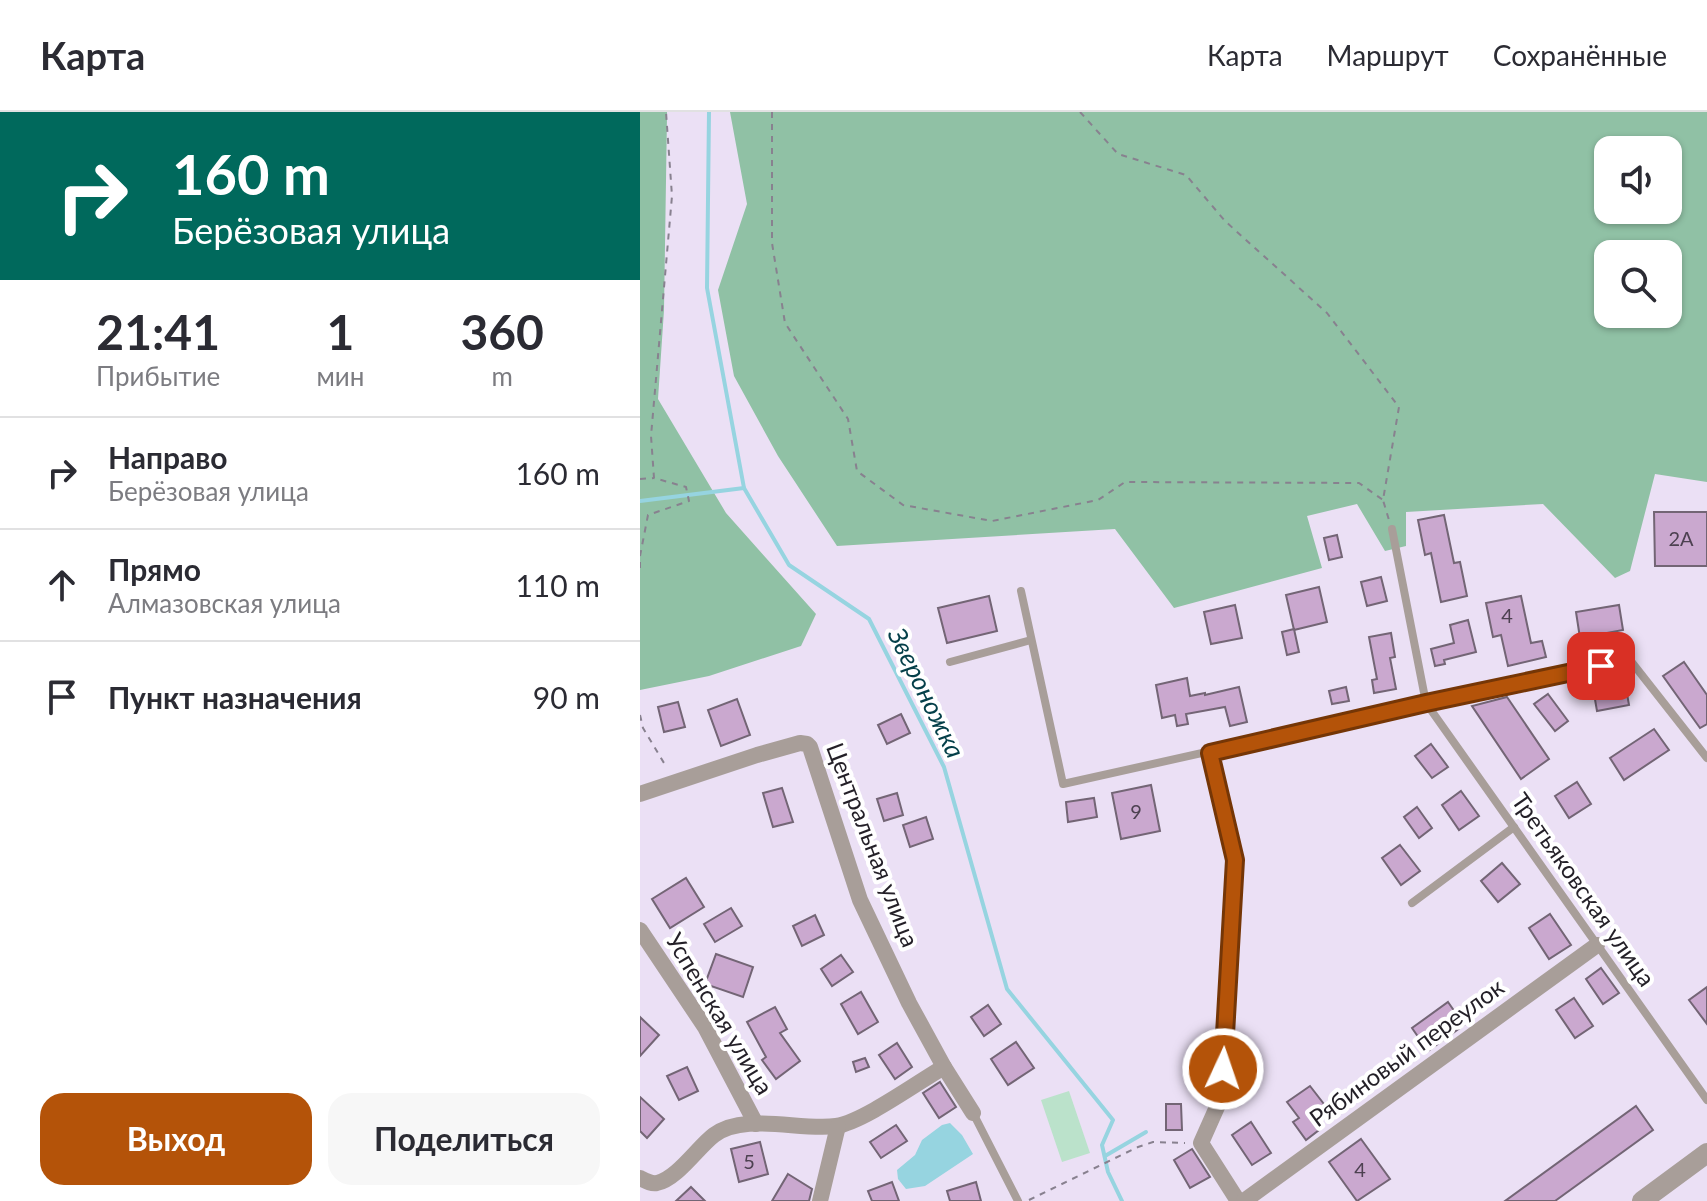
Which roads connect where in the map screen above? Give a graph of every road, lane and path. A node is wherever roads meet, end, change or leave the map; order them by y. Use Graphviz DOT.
graph roads {
  1 [pos="666,112"];
  2 [pos="772,112"];
  3 [pos="1080,112"];
  4 [pos="654,478"];
  5 [pos="640,479"];
  6 [pos="1383,500"];
  7 [pos="1392,529"];
  8 [pos="640,568"];
  9 [pos="1021,591"];
  10 [pos="1031,640"];
  11 [pos="950,662"];
  12 [pos="1426,703"];
  13 [pos="640,715"];
  14 [pos="1210,753"];
  15 [pos="1707,758"];
  16 [pos="676,783"];
  17 [pos="640,794"];
  18 [pos="1514,827"];
  19 [pos="1412,903"];
  20 [pos="640,930"];
  21 [pos="1597,945"];
  22 [pos="944,1067"];
  23 [pos="1707,1100"];
  24 [pos="973,1113"];
  25 [pos="756,1124"];
  26 [pos="838,1126"];
  27 [pos="1201,1143"];
  28 [pos="1707,1153"];
  29 [pos="640,1178"];
  30 [pos="820,1201"];
  31 [pos="1018,1201"];
  32 [pos="1028,1201"];
  33 [pos="1238,1201"];
  34 [pos="1244,1201"];
  35 [pos="1642,1201"];
  1 -- 4 [label="path"];
  2 -- 6 [label="path"];
  3 -- 6 [label="path"];
  4 -- 5 [label="path"];
  4 -- 8 [label="path"];
  6 -- 7 [label="path"];
  7 -- 12 [label="lane"];
  9 -- 10 [label="lane"];
  10 -- 11 [label="lane"];
  10 -- 14 [label="lane"];
  12 -- 14 [label="lane"];
  12 -- 15 [label="lane"];
  12 -- 18 [label="lane, Третьяковская улица"];
  13 -- 16 [label="path"];
  14 -- 27 [label="street"];
  16 -- 17 [label="street, Центральная улица"];
  16 -- 22 [label="street, Центральная улица"];
  18 -- 19 [label="lane"];
  18 -- 21 [label="lane, Третьяковская улица"];
  20 -- 25 [label="street, Успенская улица"];
  21 -- 23 [label="lane, Третьяковская улица"];
  21 -- 34 [label="street, Рябиновый переулок"];
  22 -- 24 [label="street, Центральная улица"];
  22 -- 26 [label="street"];
  24 -- 31 [label="lane, Центральная улица"];
  25 -- 26 [label="street"];
  25 -- 29 [label="street"];
  26 -- 30 [label="street"];
  27 -- 32 [label="path"];
  27 -- 33 [label="street"];
  28 -- 35 [label="street"];
}
